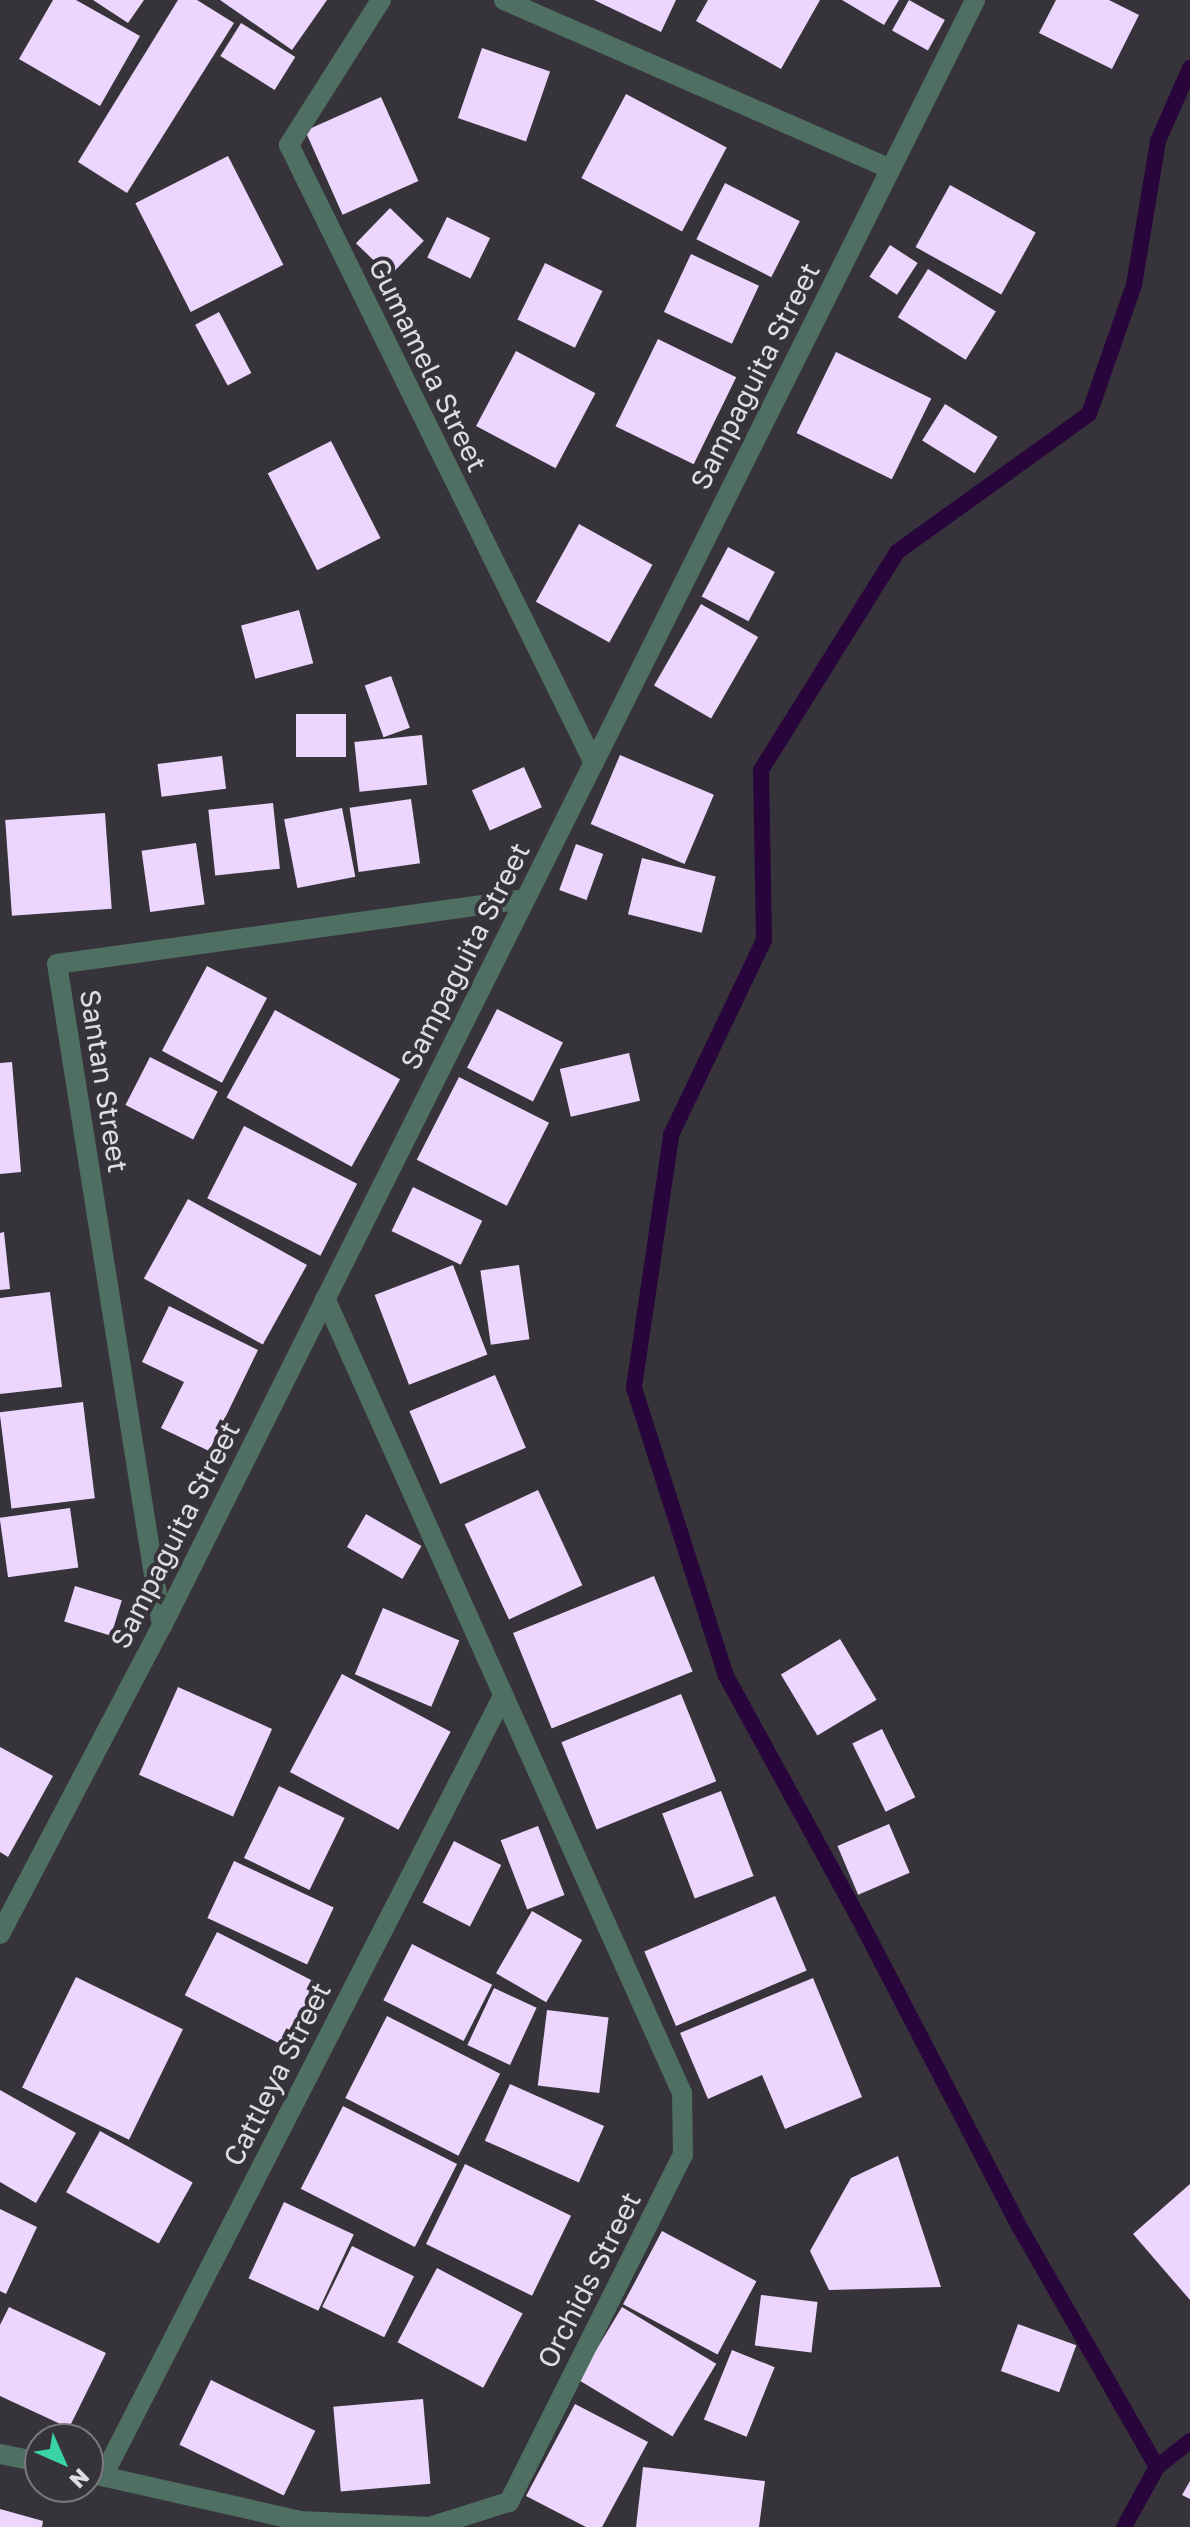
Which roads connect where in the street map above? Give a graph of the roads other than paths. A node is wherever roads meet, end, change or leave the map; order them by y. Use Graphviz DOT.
graph roads {
  1 [pos="381,0"];
  2 [pos="504,0"];
  3 [pos="975,0"];
  4 [pos="890,169"];
  5 [pos="594,763"];
  6 [pos="525,899"];
  7 [pos="325,1298"];
  8 [pos="162,1626"];
  9 [pos="502,1698"];
  10 [pos="0,1934"];
  11 [pos="0,2454"];
  12 [pos="24,2459"];
  13 [pos="104,2459"];
  14 [pos="104,2476"];
  1 -- 5 [label="street, Gumamela Street"];
  2 -- 4 [label="street"];
  3 -- 4 [label="street, Sampaguita Street"];
  4 -- 5 [label="street, Sampaguita Street"];
  5 -- 6 [label="street, Sampaguita Street"];
  6 -- 7 [label="street, Sampaguita Street"];
  6 -- 8 [label="street, Santan Street"];
  7 -- 8 [label="street, Sampaguita Street"];
  7 -- 9 [label="street, Orchids Street"];
  8 -- 10 [label="street, Sampaguita Street"];
  9 -- 13 [label="street, Cattleya Street"];
  9 -- 14 [label="street, Orchids Street"];
  11 -- 12 [label="street"];
}
